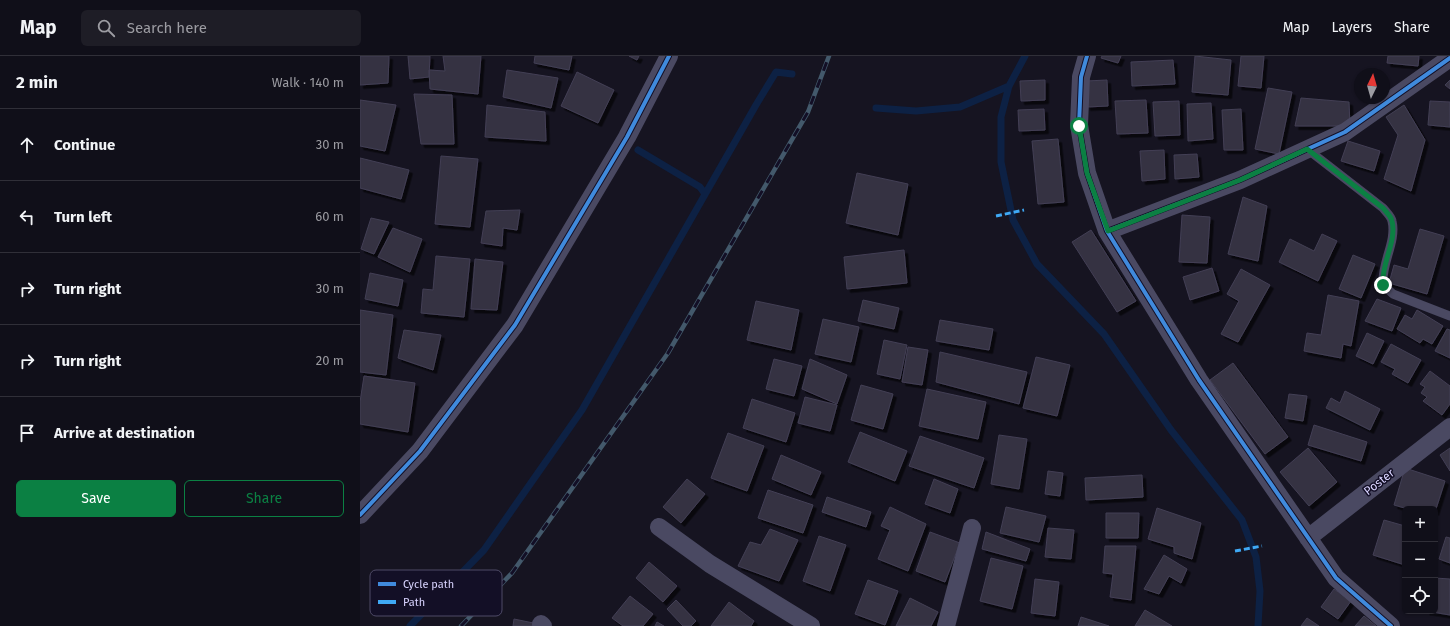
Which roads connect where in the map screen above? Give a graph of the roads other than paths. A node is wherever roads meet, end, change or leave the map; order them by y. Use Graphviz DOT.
graph roads {
  1 [pos="669,56"];
  2 [pos="1087,56"];
  3 [pos="1450,58"];
  4 [pos="1307,149"];
  5 [pos="1108,231"];
  6 [pos="1450,316"];
  7 [pos="1450,427"];
  8 [pos="360,515"];
  9 [pos="659,527"];
  10 [pos="972,528"];
  11 [pos="1308,538"];
  12 [pos="811,626"];
  13 [pos="946,626"];
  14 [pos="1391,626"];
  1 -- 8 [label="street"];
  2 -- 5 [label="street"];
  3 -- 4 [label="street"];
  4 -- 5 [label="street"];
  4 -- 6 [label="lane"];
  5 -- 11 [label="street"];
  7 -- 11 [label="street, Poster"];
  9 -- 12 [label="street"];
  10 -- 13 [label="street"];
  11 -- 14 [label="street"];
}
